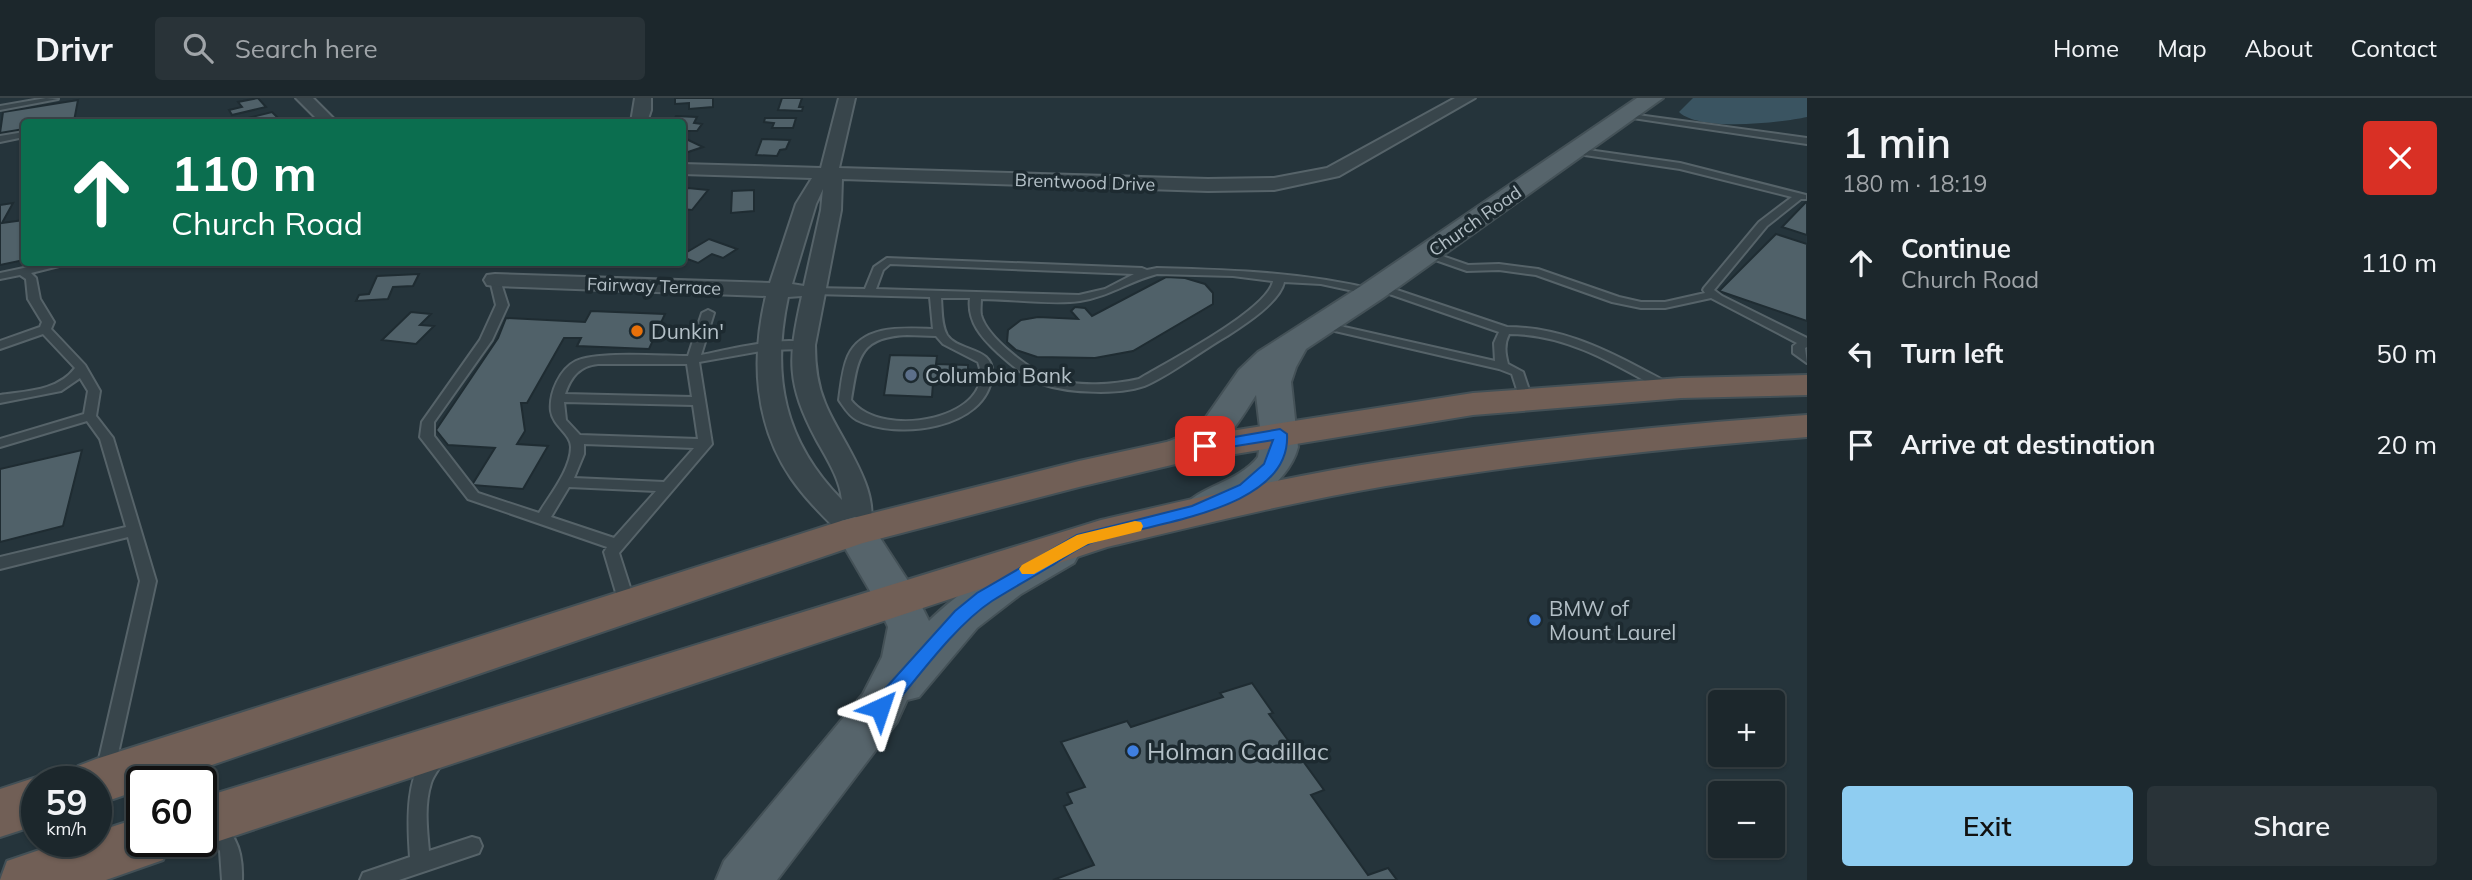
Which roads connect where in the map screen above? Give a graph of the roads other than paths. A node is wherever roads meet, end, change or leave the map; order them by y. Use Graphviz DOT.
graph roads {
  1 [pos="304,98"];
  2 [pos="643,98"];
  3 [pos="847,98"];
  4 [pos="1466,98"];
  5 [pos="1652,98"];
  6 [pos="54,99"];
  7 [pos="0,108"];
  8 [pos="1626,115"];
  9 [pos="326,119"];
  10 [pos="640,119"];
  11 [pos="21,136"];
  12 [pos="0,139"];
  13 [pos="1807,141"];
  14 [pos="1574,151"];
  15 [pos="686,169"];
  16 [pos="829,174"];
  17 [pos="1802,197"];
  18 [pos="1428,254"];
  19 [pos="51,266"];
  20 [pos="1157,271"];
  21 [pos="22,272"];
  22 [pos="0,276"];
  23 [pos="1279,278"];
  24 [pos="495,281"];
  25 [pos="778,290"];
  26 [pos="1376,290"];
  27 [pos="814,291"];
  28 [pos="869,292"];
  29 [pos="1713,294"];
  30 [pos="935,295"];
  31 [pos="976,295"];
  32 [pos="708,313"];
  33 [pos="45,329"];
  34 [pos="1506,330"];
  35 [pos="940,333"];
  36 [pos="1309,333"];
  37 [pos="1807,343"];
  38 [pos="0,345"];
  39 [pos="803,345"];
  40 [pos="767,346"];
  41 [pos="1807,359"];
  42 [pos="693,360"];
  43 [pos="1503,366"];
  44 [pos="81,368"];
  45 [pos="1807,385"];
  46 [pos="1669,389"];
  47 [pos="558,398"];
  48 [pos="0,399"];
  49 [pos="1525,399"];
  50 [pos="699,401"];
  51 [pos="90,416"];
  52 [pos="1807,426"];
  53 [pos="1280,434"];
  54 [pos="577,439"];
  55 [pos="0,443"];
  56 [pos="705,444"];
  57 [pos="1180,450"];
  58 [pos="564,482"];
  59 [pos="668,487"];
  60 [pos="1196,511"];
  61 [pos="542,520"];
  62 [pos="134,530"];
  63 [pos="855,531"];
  64 [pos="1083,540"];
  65 [pos="617,545"];
  66 [pos="0,563"];
  67 [pos="897,599"];
  68 [pos="628,606"];
  69 [pos="880,708"];
  70 [pos="453,742"];
  71 [pos="104,766"];
  72 [pos="112,777"];
  73 [pos="21,806"];
  74 [pos="0,813"];
  75 [pos="217,818"];
  76 [pos="217,831"];
  77 [pos="472,846"];
  78 [pos="126,848"];
  79 [pos="420,863"];
  80 [pos="26,880"];
  81 [pos="232,880"];
  82 [pos="370,880"];
  83 [pos="743,880"];
  1 -- 9 [label="street"];
  2 -- 10 [label="street"];
  3 -- 16 [label="street"];
  4 -- 16 [label="street, Brentwood Drive"];
  5 -- 8 [label="main road, Church Road"];
  6 -- 7 [label="lane"];
  8 -- 13 [label="lane"];
  8 -- 14 [label="main road, Church Road"];
  11 -- 12 [label="lane"];
  14 -- 17 [label="lane"];
  14 -- 18 [label="main road, Church Road"];
  15 -- 16 [label="street, Brentwood Drive"];
  16 -- 25 [label="street"];
  16 -- 27 [label="street"];
  17 -- 29 [label="lane"];
  18 -- 26 [label="main road, Church Road"];
  18 -- 29 [label="lane"];
  19 -- 21 [label="lane"];
  20 -- 23 [label="lane"];
  20 -- 28 [label="lane"];
  20 -- 31 [label="lane"];
  21 -- 22 [label="lane"];
  21 -- 33 [label="lane"];
  23 -- 26 [label="lane"];
  23 -- 31 [label="lane"];
  24 -- 25 [label="street, Fairway Terrace"];
  24 -- 61 [label="lane"];
  25 -- 27 [label="street, Fairway Terrace"];
  25 -- 40 [label="street"];
  26 -- 34 [label="lane"];
  26 -- 36 [label="main road, Church Road"];
  27 -- 28 [label="lane"];
  27 -- 39 [label="street"];
  28 -- 30 [label="lane"];
  29 -- 37 [label="lane"];
  30 -- 31 [label="lane"];
  30 -- 35 [label="lane"];
  32 -- 42 [label="lane"];
  33 -- 38 [label="lane"];
  33 -- 44 [label="lane"];
  34 -- 43 [label="lane"];
  34 -- 46 [label="lane"];
  35 -- 35 [label="lane"];
  36 -- 43 [label="lane"];
  36 -- 53 [label="main road, Church Road"];
  36 -- 57 [label="main road, Church Road"];
  37 -- 41 [label="lane"];
  39 -- 40 [label="lane"];
  39 -- 63 [label="street"];
  40 -- 42 [label="lane"];
  40 -- 63 [label="street"];
  42 -- 47 [label="lane"];
  42 -- 50 [label="lane"];
  43 -- 49 [label="lane"];
  44 -- 48 [label="lane"];
  44 -- 51 [label="lane"];
  45 -- 46 [label="highway"];
  46 -- 49 [label="highway"];
  47 -- 50 [label="lane"];
  47 -- 54 [label="lane"];
  49 -- 53 [label="highway"];
  50 -- 56 [label="lane"];
  51 -- 55 [label="lane"];
  51 -- 62 [label="lane"];
  52 -- 60 [label="highway"];
  53 -- 57 [label="highway"];
  53 -- 60 [label="main road, Church Road"];
  54 -- 56 [label="lane"];
  54 -- 58 [label="lane"];
  56 -- 59 [label="lane"];
  57 -- 63 [label="highway"];
  58 -- 59 [label="lane"];
  58 -- 61 [label="lane"];
  59 -- 65 [label="lane"];
  60 -- 64 [label="highway"];
  61 -- 65 [label="lane"];
  62 -- 66 [label="lane"];
  62 -- 71 [label="lane"];
  63 -- 67 [label="main road"];
  63 -- 68 [label="highway"];
  64 -- 67 [label="highway"];
  64 -- 69 [label="main road"];
  65 -- 68 [label="lane"];
  67 -- 69 [label="main road"];
  67 -- 70 [label="highway"];
  68 -- 72 [label="highway"];
  69 -- 83 [label="main road"];
  70 -- 75 [label="highway"];
  70 -- 79 [label="lane"];
  73 -- 74 [label="highway"];
  76 -- 81 [label="lane"];
  77 -- 79 [label="lane"];
  78 -- 80 [label="highway"];
  79 -- 82 [label="lane"];
}
